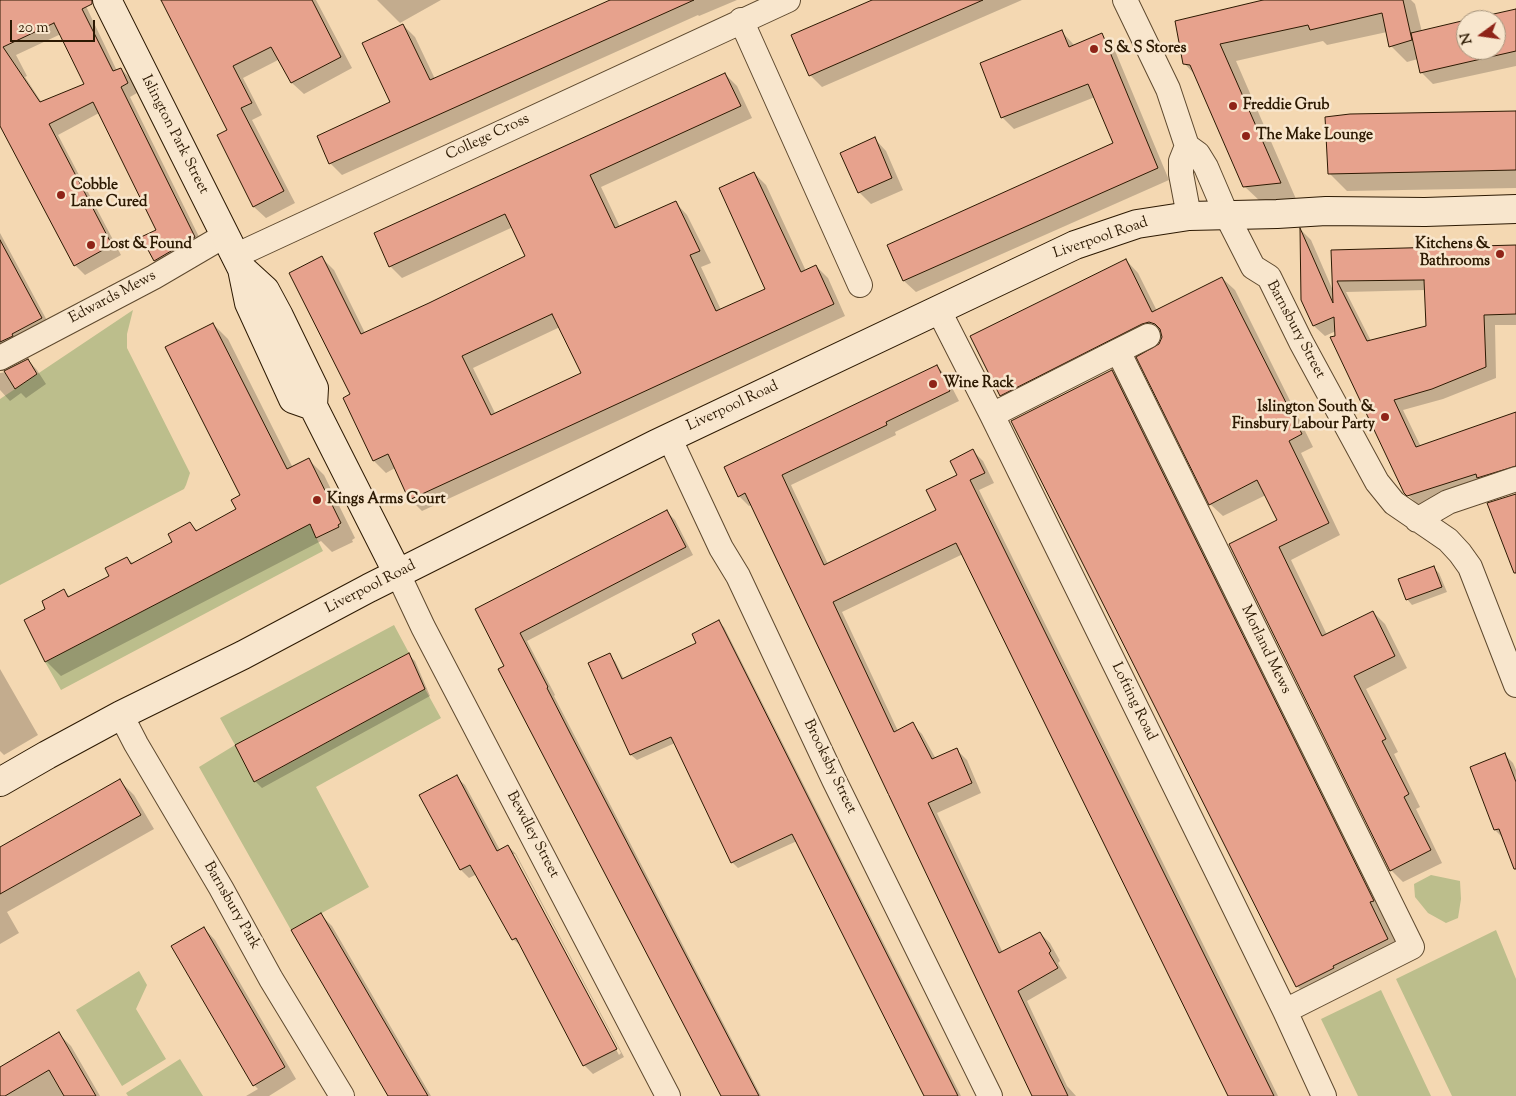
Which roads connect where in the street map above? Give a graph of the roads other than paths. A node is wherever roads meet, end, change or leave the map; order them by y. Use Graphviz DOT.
graph roads {
  1 [pos="107,0"];
  2 [pos="788,0"];
  3 [pos="1125,0"];
  4 [pos="742,20"];
  5 [pos="1187,146"];
  6 [pos="1516,209"];
  7 [pos="1189,216"];
  8 [pos="1227,216"];
  9 [pos="234,254"];
  10 [pos="860,285"];
  11 [pos="938,309"];
  12 [pos="1148,336"];
  13 [pos="1118,351"];
  14 [pos="0,358"];
  15 [pos="992,415"];
  16 [pos="669,437"];
  17 [pos="1516,479"];
  18 [pos="1417,520"];
  19 [pos="398,574"];
  20 [pos="1516,685"];
  21 [pos="121,715"];
  22 [pos="0,782"];
  23 [pos="1285,1011"];
  24 [pos="342,1096"];
  25 [pos="668,1096"];
  26 [pos="990,1096"];
  27 [pos="1324,1096"];
  1 -- 9 [label="main road, Islington Park Street"];
  2 -- 4 [label="street, College Cross"];
  3 -- 5 [label="street, Barnsbury Street"];
  4 -- 9 [label="street, College Cross"];
  4 -- 10 [label="street"];
  5 -- 7 [label="street"];
  5 -- 8 [label="street, Barnsbury Street"];
  6 -- 8 [label="main road, Liverpool Road"];
  7 -- 8 [label="main road, Liverpool Road"];
  7 -- 11 [label="main road, Liverpool Road"];
  8 -- 18 [label="street, Barnsbury Street"];
  9 -- 14 [label="street, Edwards Mews"];
  9 -- 19 [label="main road, Islington Park Street"];
  11 -- 15 [label="street, Lofting Road"];
  11 -- 16 [label="main road, Liverpool Road"];
  12 -- 13 [label="street"];
  13 -- 15 [label="street"];
  13 -- 23 [label="street, Morland Mews"];
  15 -- 23 [label="street, Lofting Road"];
  16 -- 19 [label="main road, Liverpool Road"];
  16 -- 26 [label="street, Brooksby Street"];
  17 -- 18 [label="street"];
  18 -- 20 [label="street, Barnsbury Street"];
  19 -- 21 [label="main road, Liverpool Road"];
  19 -- 25 [label="street, Bewdley Street"];
  21 -- 22 [label="main road, Liverpool Road"];
  21 -- 24 [label="street, Barnsbury Park"];
  23 -- 27 [label="street, Lofting Road"];
}
